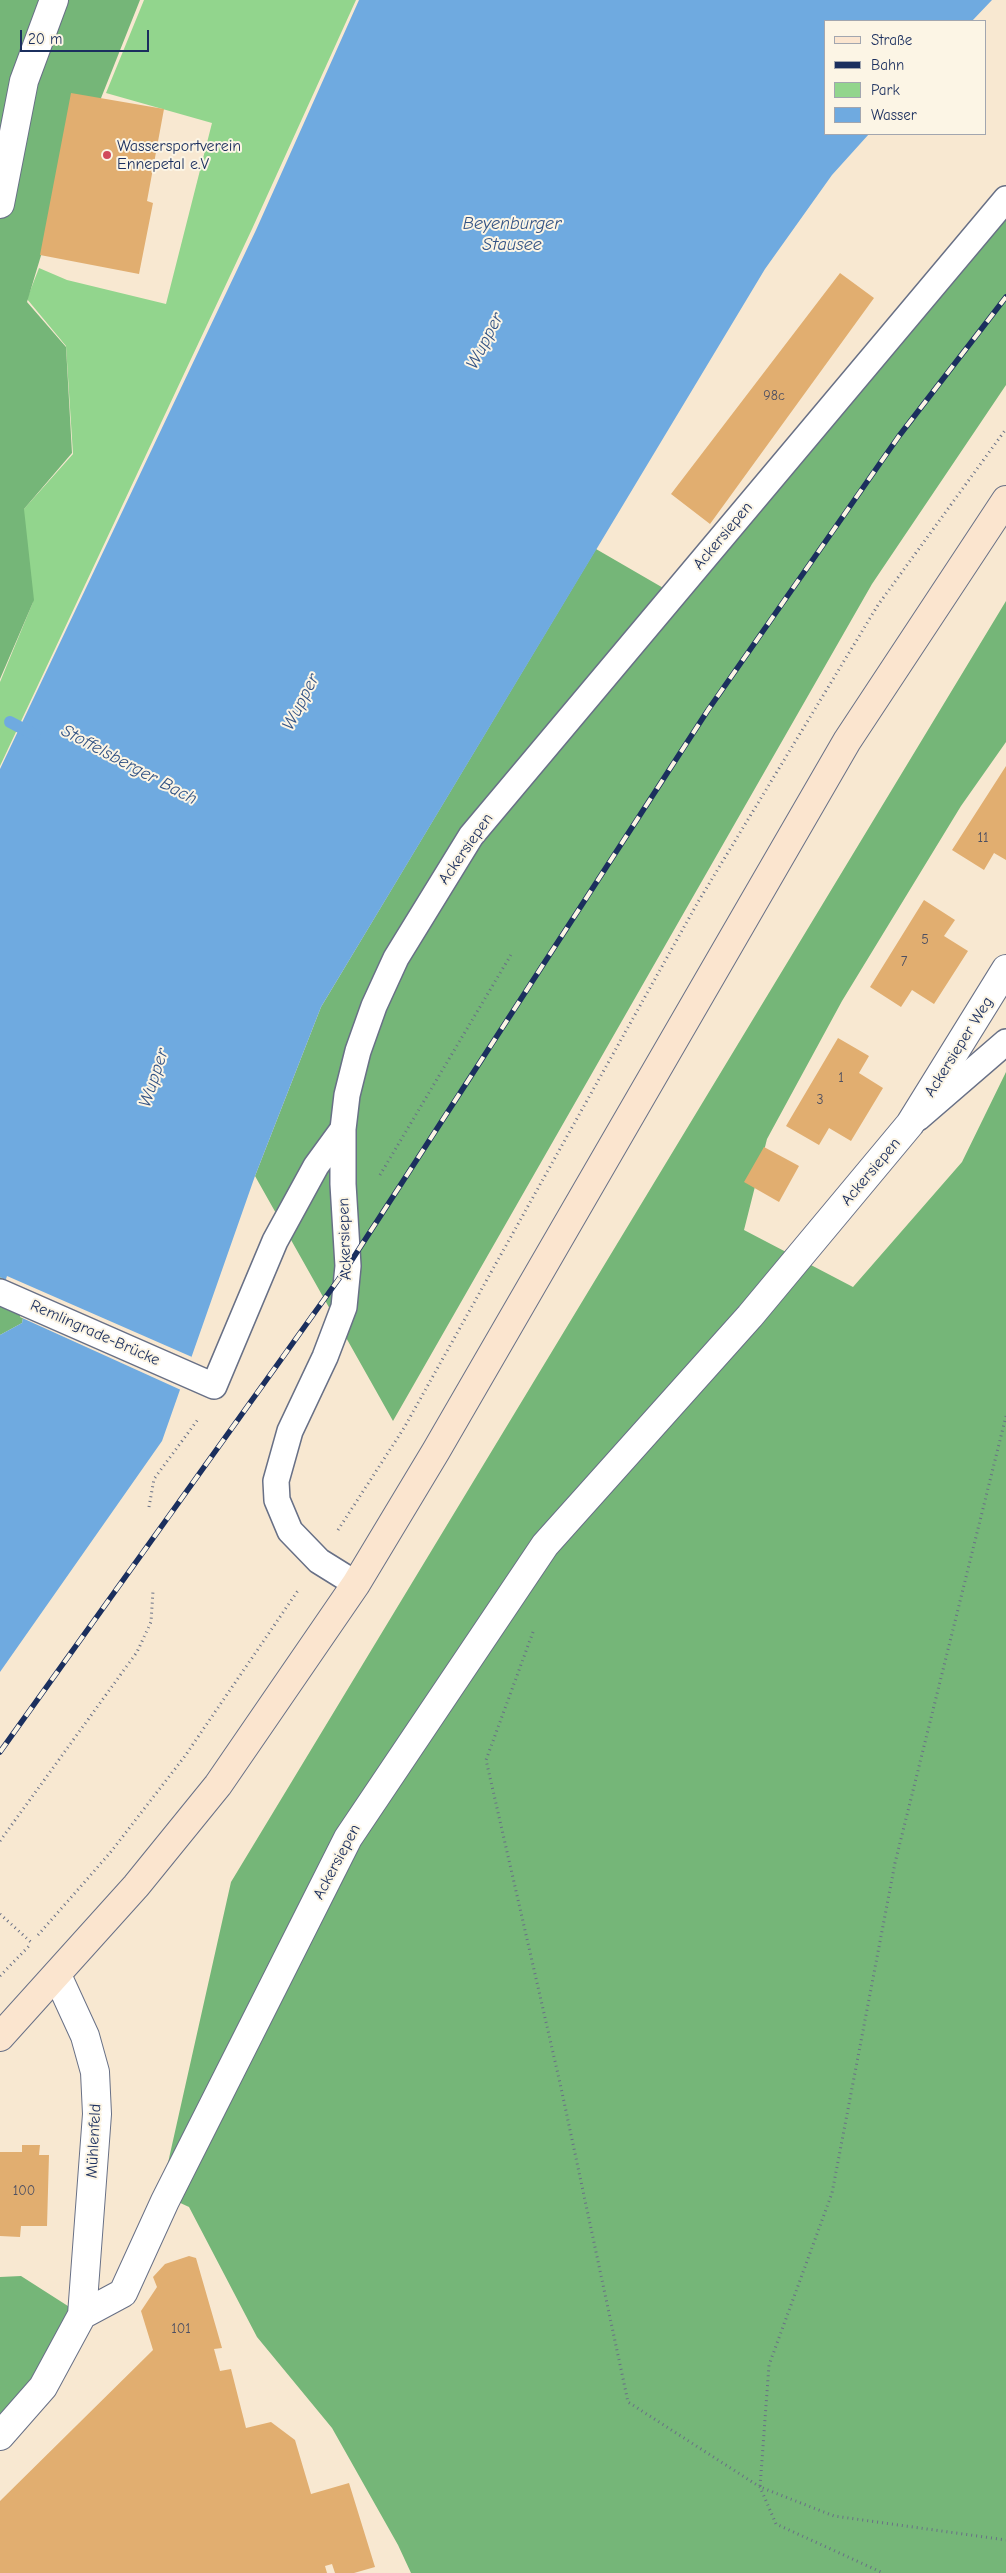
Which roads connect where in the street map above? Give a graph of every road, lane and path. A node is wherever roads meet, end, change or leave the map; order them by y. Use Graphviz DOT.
graph roads {
  1 [pos="54,0"];
  2 [pos="1006,199"];
  3 [pos="0,204"];
  4 [pos="1006,429"];
  5 [pos="1006,500"];
  6 [pos="512,953"];
  7 [pos="1006,968"];
  8 [pos="1006,1042"];
  9 [pos="910,1124"];
  10 [pos="343,1129"];
  11 [pos="377,1179"];
  12 [pos="0,1292"];
  13 [pos="214,1386"];
  14 [pos="1006,1416"];
  15 [pos="149,1507"];
  16 [pos="319,1561"];
  17 [pos="356,1584"];
  18 [pos="153,1591"];
  19 [pos="534,1630"];
  20 [pos="0,1841"];
  21 [pos="0,1914"];
  22 [pos="32,1942"];
  23 [pos="57,1975"];
  24 [pos="0,1976"];
  25 [pos="0,2037"];
  26 [pos="82,2315"];
  27 [pos="0,2436"];
  28 [pos="760,2487"];
  29 [pos="1006,2540"];
  30 [pos="883,2573"];
  1 -- 3 [label="street"];
  2 -- 10 [label="lane, Ackersiepen"];
  4 -- 16 [label="path"];
  5 -- 17 [label="main road"];
  6 -- 11 [label="path"];
  7 -- 9 [label="street, Ackersieper Weg"];
  8 -- 9 [label="lane, Ackersiepen"];
  9 -- 26 [label="street, Ackersiepen"];
  10 -- 13 [label="lane"];
  10 -- 16 [label="lane, Ackersiepen"];
  12 -- 13 [label="lane, Remlingrade-Brücke"];
  13 -- 15 [label="path"];
  14 -- 28 [label="path"];
  16 -- 17 [label="lane, Ackersiepen"];
  16 -- 22 [label="path"];
  17 -- 23 [label="main road"];
  18 -- 20 [label="path"];
  19 -- 28 [label="path"];
  21 -- 22 [label="path"];
  22 -- 24 [label="path"];
  23 -- 25 [label="main road"];
  23 -- 26 [label="street, Mühlenfeld"];
  26 -- 27 [label="street, Mühlenfeld"];
  28 -- 29 [label="path"];
  28 -- 30 [label="path"];
}
